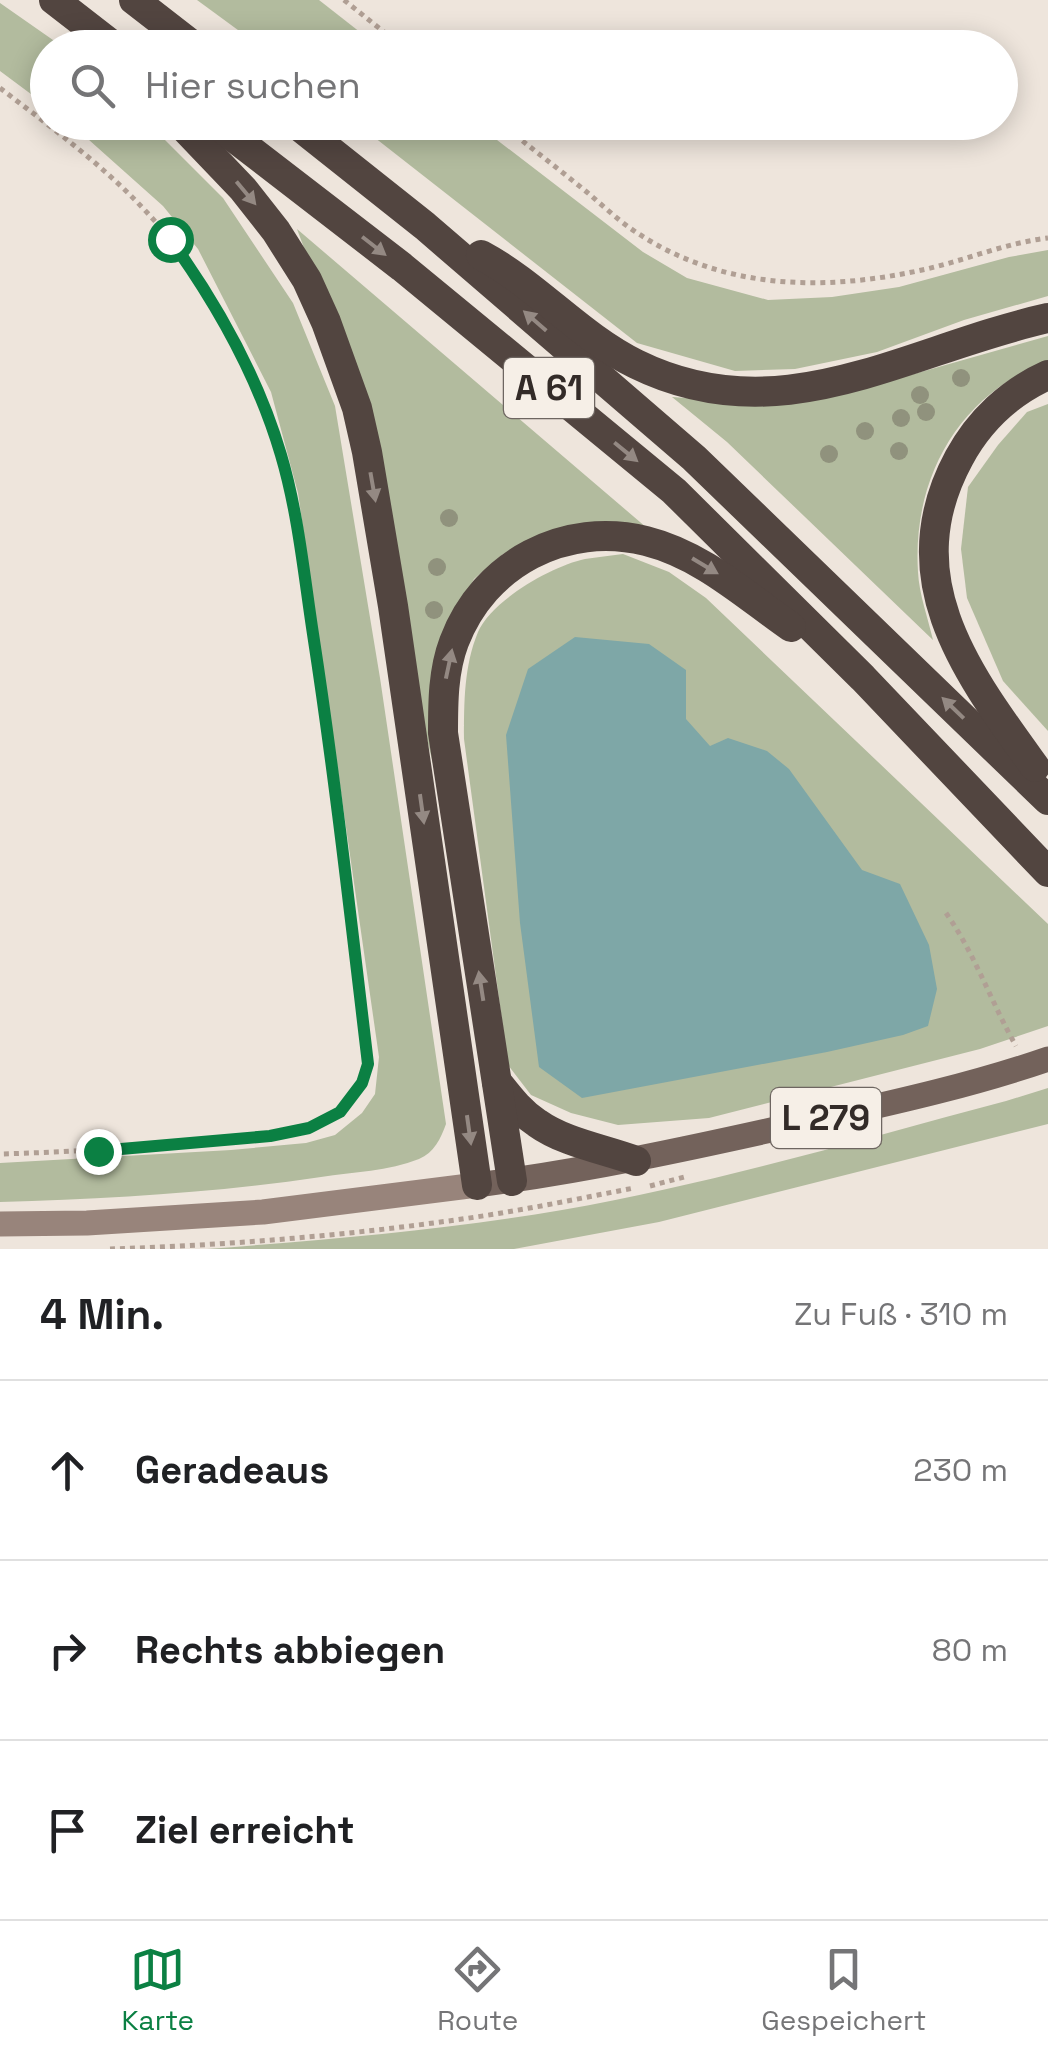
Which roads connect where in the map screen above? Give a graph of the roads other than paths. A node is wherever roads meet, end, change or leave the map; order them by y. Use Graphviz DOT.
graph roads {
  1 [pos="134,0"];
  2 [pos="58,3"];
  3 [pos="74,30"];
  4 [pos="93,30"];
  5 [pos="173,30"];
  6 [pos="196,140"];
  7 [pos="237,140"];
  8 [pos="317,140"];
  9 [pos="425,226"];
  10 [pos="1048,318"];
  11 [pos="1048,375"];
  12 [pos="863,678"];
  13 [pos="1048,786"];
  14 [pos="1048,800"];
  15 [pos="1048,872"];
  16 [pos="1038,1062"];
  17 [pos="497,1082"];
  18 [pos="636,1160"];
  19 [pos="512,1181"];
  20 [pos="477,1186"];
  21 [pos="0,1224"];
  1 -- 5 [label="highway"];
  2 -- 3 [label="highway"];
  2 -- 4 [label="highway"];
  6 -- 20 [label="highway, one-way"];
  7 -- 12 [label="highway, A 61, one-way"];
  8 -- 9 [label="highway, A 61"];
  9 -- 10 [label="highway"];
  14 -- 9 [label="highway, A 61, one-way"];
  11 -- 13 [label="highway"];
  12 -- 15 [label="highway, A 61"];
  17 -- 12 [label="highway, one-way"];
  16 -- 18 [label="main road, L 279"];
  17 -- 18 [label="highway"];
  17 -- 19 [label="highway"];
  18 -- 19 [label="main road, L 279"];
  19 -- 20 [label="main road, L 279"];
  20 -- 21 [label="main road, L 279"];
}
